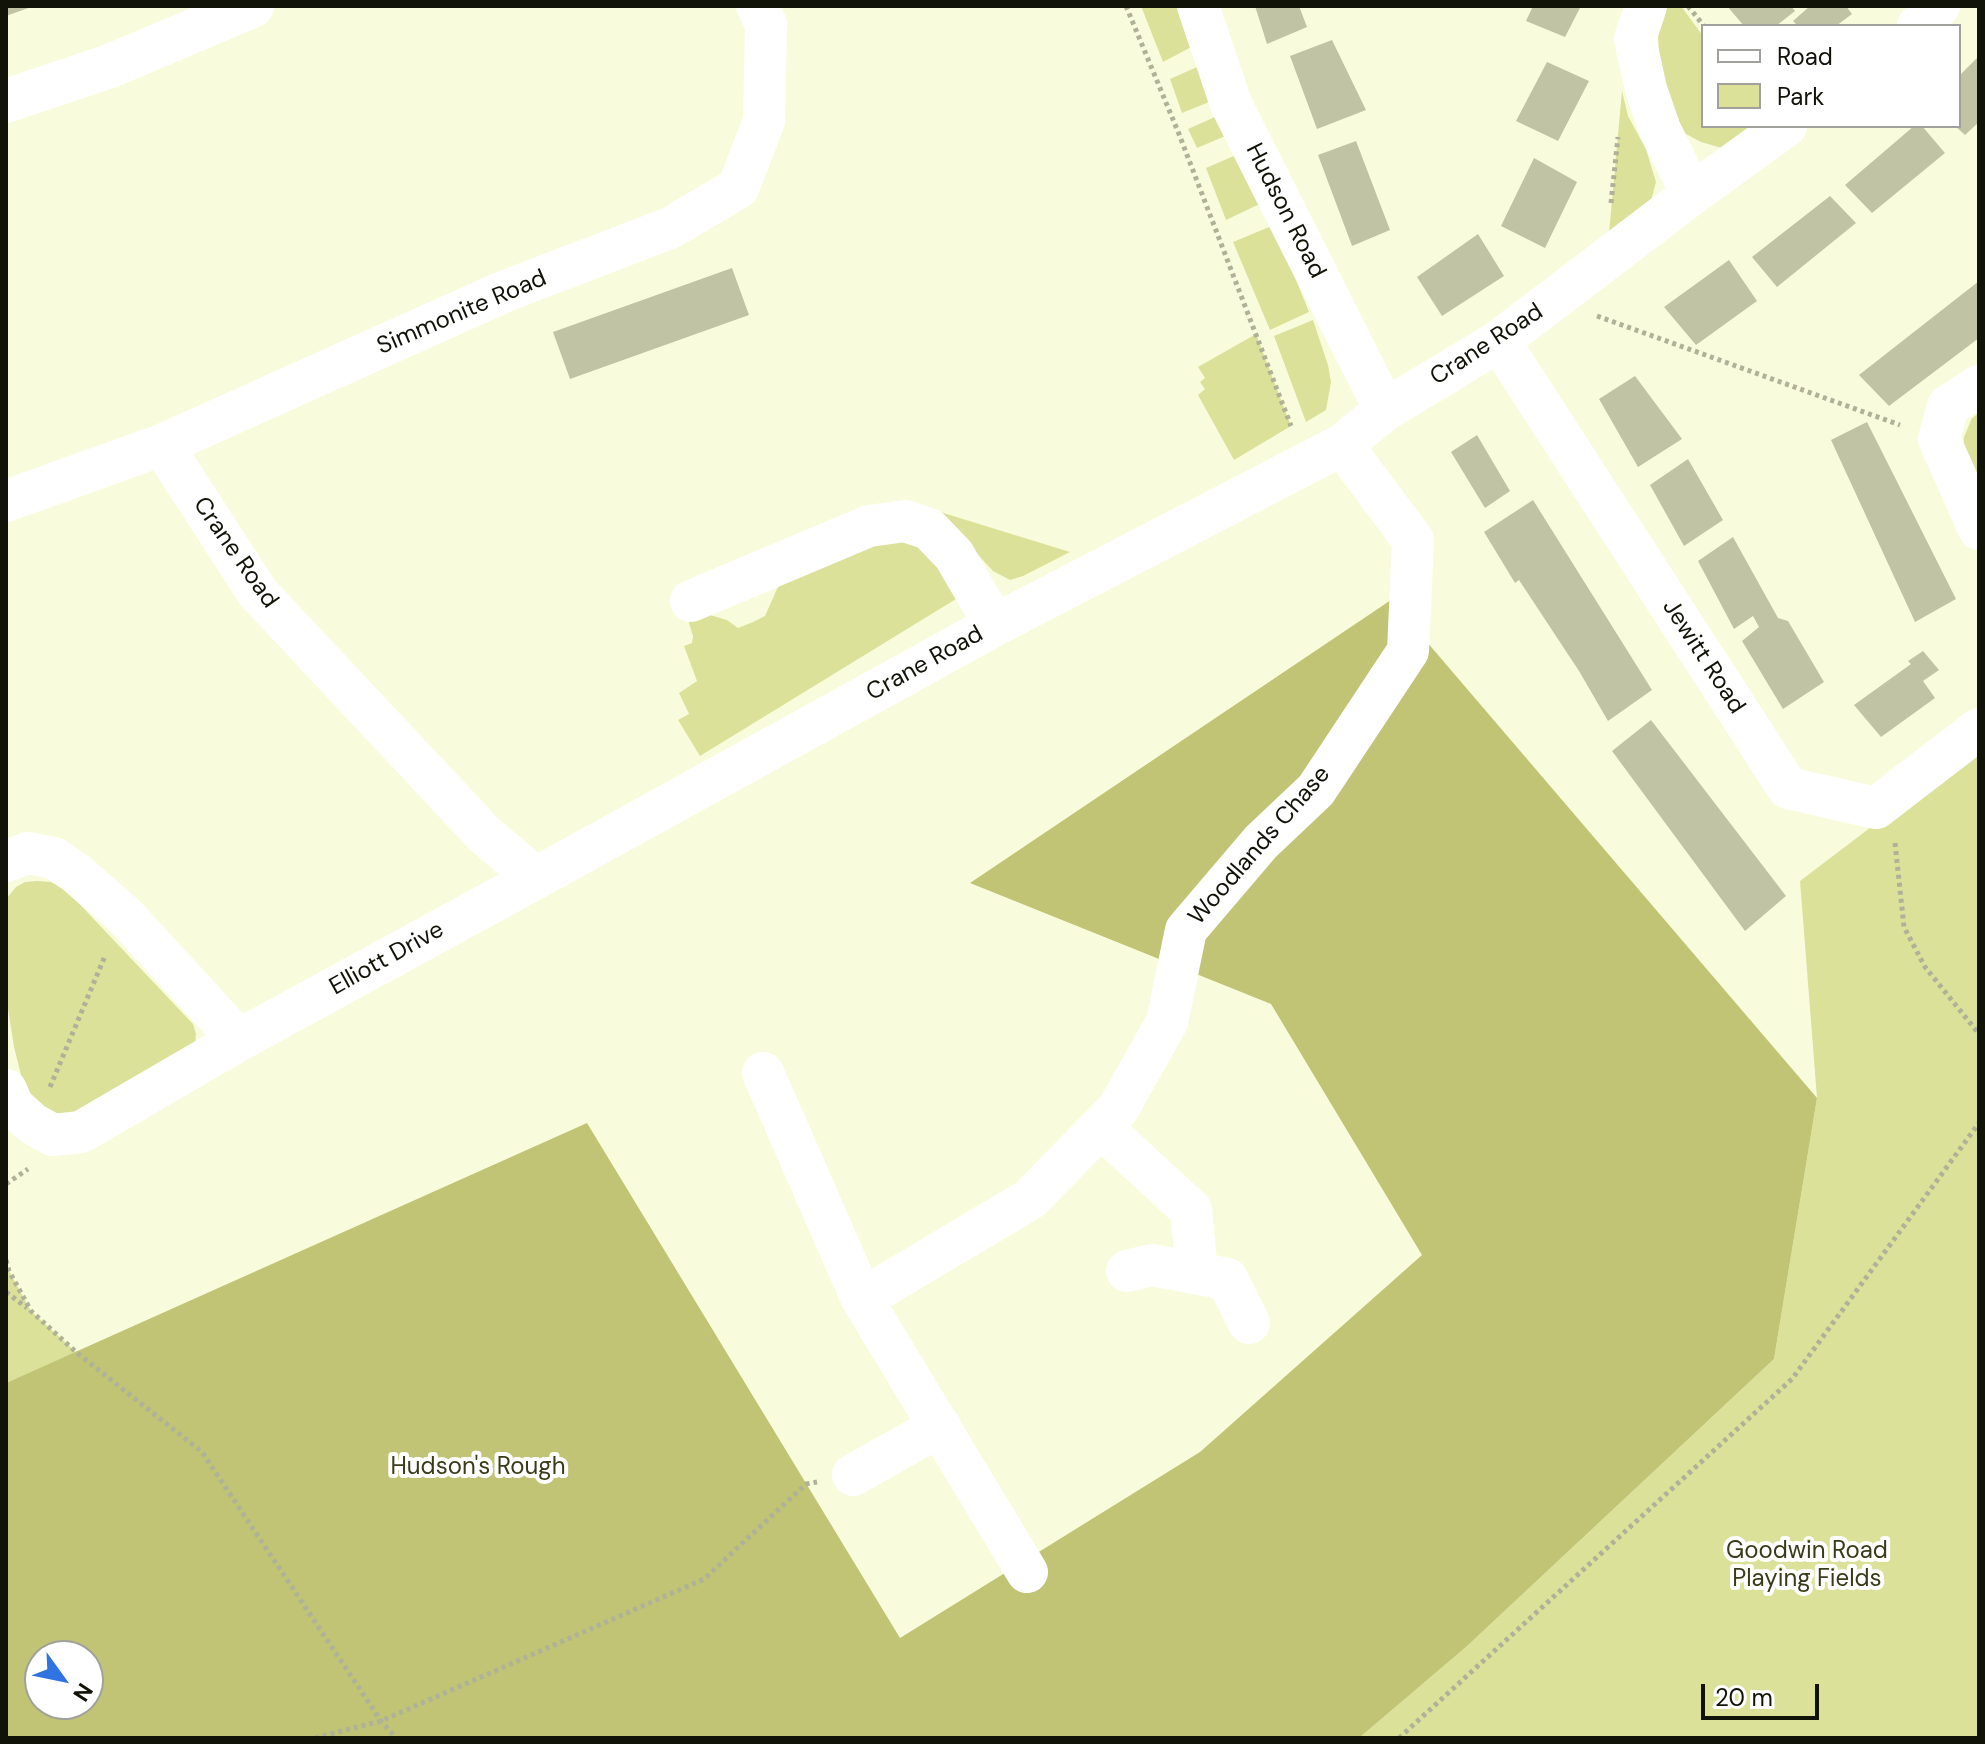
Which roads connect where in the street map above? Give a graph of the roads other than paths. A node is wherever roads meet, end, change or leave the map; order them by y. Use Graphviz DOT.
graph roads {
  1 [pos="252,6"];
  2 [pos="757,6"];
  3 [pos="1198,6"];
  4 [pos="1646,6"];
  5 [pos="1939,6"];
  6 [pos="1920,24"];
  7 [pos="6,101"];
  8 [pos="1783,128"];
  9 [pos="1692,194"];
  10 [pos="1499,341"];
  11 [pos="1979,386"];
  12 [pos="1385,410"];
  13 [pos="162,445"];
  14 [pos="1324,454"];
  15 [pos="6,501"];
  16 [pos="1979,529"];
  17 [pos="691,601"];
  18 [pos="995,625"];
  19 [pos="1979,729"];
  20 [pos="6,861"];
  21 [pos="536,878"];
  22 [pos="239,1040"];
  23 [pos="763,1073"];
  24 [pos="6,1090"];
  25 [pos="1101,1127"];
  26 [pos="1127,1271"];
  27 [pos="1197,1273"];
  28 [pos="862,1299"];
  29 [pos="1249,1323"];
  30 [pos="940,1426"];
  31 [pos="853,1475"];
  32 [pos="1027,1572"];
  1 -- 7 [label="street"];
  2 -- 13 [label="street, Simmonite Road"];
  3 -- 12 [label="street, Hudson Road"];
  4 -- 9 [label="street"];
  5 -- 6 [label="street"];
  8 -- 9 [label="street, Crane Road"];
  9 -- 10 [label="street, Crane Road"];
  10 -- 12 [label="street, Crane Road"];
  10 -- 19 [label="street, Jewitt Road"];
  11 -- 16 [label="street"];
  12 -- 14 [label="street, Crane Road"];
  13 -- 15 [label="street, Simmonite Road"];
  13 -- 21 [label="street, Crane Road"];
  14 -- 18 [label="street, Crane Road"];
  14 -- 25 [label="street, Woodlands Chase"];
  17 -- 18 [label="street"];
  18 -- 21 [label="street, Crane Road"];
  20 -- 22 [label="street"];
  21 -- 22 [label="street, Elliott Drive"];
  22 -- 24 [label="street, Elliott Drive"];
  23 -- 28 [label="street"];
  25 -- 27 [label="street"];
  25 -- 28 [label="street, Woodlands Chase"];
  26 -- 27 [label="street"];
  27 -- 29 [label="street"];
  28 -- 30 [label="street"];
  30 -- 31 [label="street"];
  30 -- 32 [label="street"];
}
